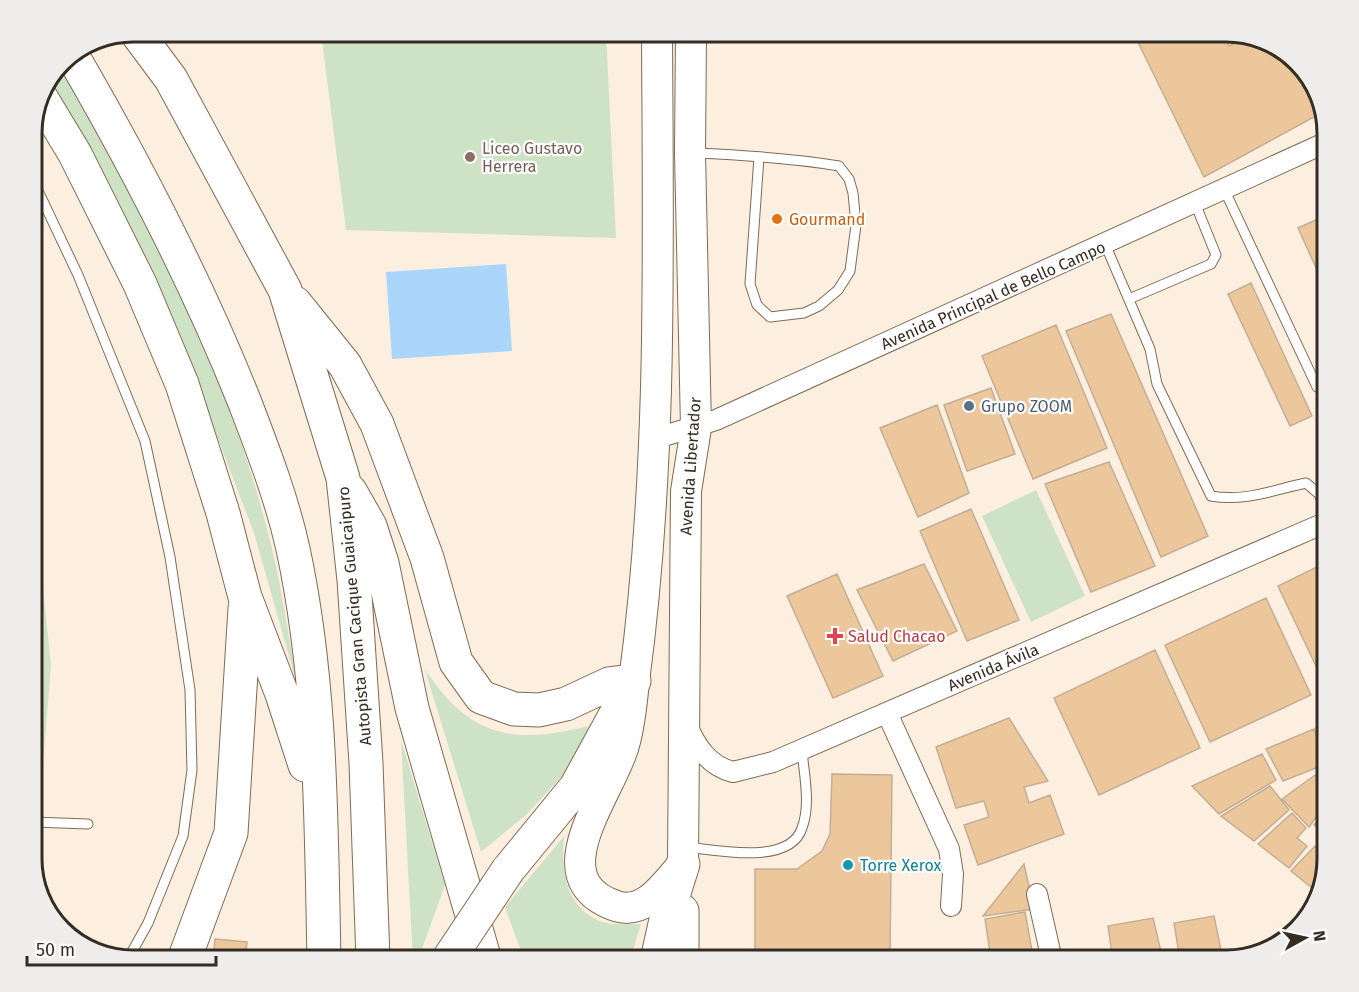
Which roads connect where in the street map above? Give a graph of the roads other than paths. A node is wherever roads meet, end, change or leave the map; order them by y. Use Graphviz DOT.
graph roads {
  1 [pos="143,42"];
  2 [pos="657,42"];
  3 [pos="692,42"];
  4 [pos="76,62"];
  5 [pos="46,106"];
  6 [pos="1317,147"];
  7 [pos="690,153"];
  8 [pos="759,157"];
  9 [pos="1224,189"];
  10 [pos="42,198"];
  11 [pos="1195,202"];
  12 [pos="1105,244"];
  13 [pos="285,290"];
  14 [pos="1129,299"];
  15 [pos="1317,387"];
  16 [pos="696,428"];
  17 [pos="654,439"];
  18 [pos="343,478"];
  19 [pos="1317,492"];
  20 [pos="1317,527"];
  21 [pos="245,597"];
  22 [pos="634,681"];
  23 [pos="683,710"];
  24 [pos="887,713"];
  25 [pos="802,750"];
  26 [pos="321,815"];
  27 [pos="42,822"];
  28 [pos="88,824"];
  29 [pos="683,855"];
  30 [pos="1037,894"];
  31 [pos="468,897"];
  32 [pos="951,906"];
  33 [pos="133,950"];
  34 [pos="188,950"];
  35 [pos="324,950"];
  36 [pos="374,950"];
  37 [pos="455,950"];
  38 [pos="482,950"];
  39 [pos="498,950"];
  40 [pos="659,950"];
  41 [pos="682,950"];
  42 [pos="1050,950"];
  1 -- 13 [label="highway, Autopista Gran Cacique Guaicaipuro"];
  2 -- 17 [label="main road"];
  3 -- 7 [label="main road, Avenida Libertador"];
  4 -- 26 [label="highway"];
  5 -- 21 [label="highway"];
  6 -- 9 [label="street, Avenida Principal de Bello Campo"];
  7 -- 8 [label="lane"];
  7 -- 16 [label="main road, Avenida Libertador"];
  8 -- 8 [label="lane"];
  9 -- 11 [label="street, Avenida Principal de Bello Campo"];
  9 -- 15 [label="lane"];
  10 -- 33 [label="lane"];
  11 -- 12 [label="street, Avenida Principal de Bello Campo"];
  11 -- 14 [label="lane"];
  12 -- 14 [label="lane"];
  12 -- 16 [label="street, Avenida Principal de Bello Campo"];
  13 -- 18 [label="highway, Autopista Gran Cacique Guaicaipuro"];
  13 -- 22 [label="highway"];
  14 -- 19 [label="lane"];
  16 -- 17 [label="street, Avenida Principal de Bello Campo"];
  16 -- 23 [label="main road, Avenida Libertador"];
  17 -- 22 [label="main road"];
  18 -- 31 [label="highway"];
  18 -- 36 [label="highway, Autopista Gran Cacique Guaicaipuro"];
  20 -- 24 [label="street, Avenida Ávila"];
  21 -- 26 [label="highway"];
  21 -- 34 [label="highway"];
  22 -- 29 [label="main road"];
  22 -- 37 [label="highway, bridge"];
  23 -- 25 [label="street, Avenida Ávila"];
  23 -- 29 [label="main road, Avenida Libertador"];
  24 -- 25 [label="street, Avenida Ávila"];
  24 -- 32 [label="street"];
  25 -- 29 [label="lane"];
  26 -- 35 [label="highway"];
  27 -- 28 [label="lane"];
  29 -- 40 [label="highway"];
  29 -- 41 [label="highway"];
  30 -- 42 [label="street"];
  31 -- 38 [label="highway"];
  31 -- 39 [label="highway"];
}
